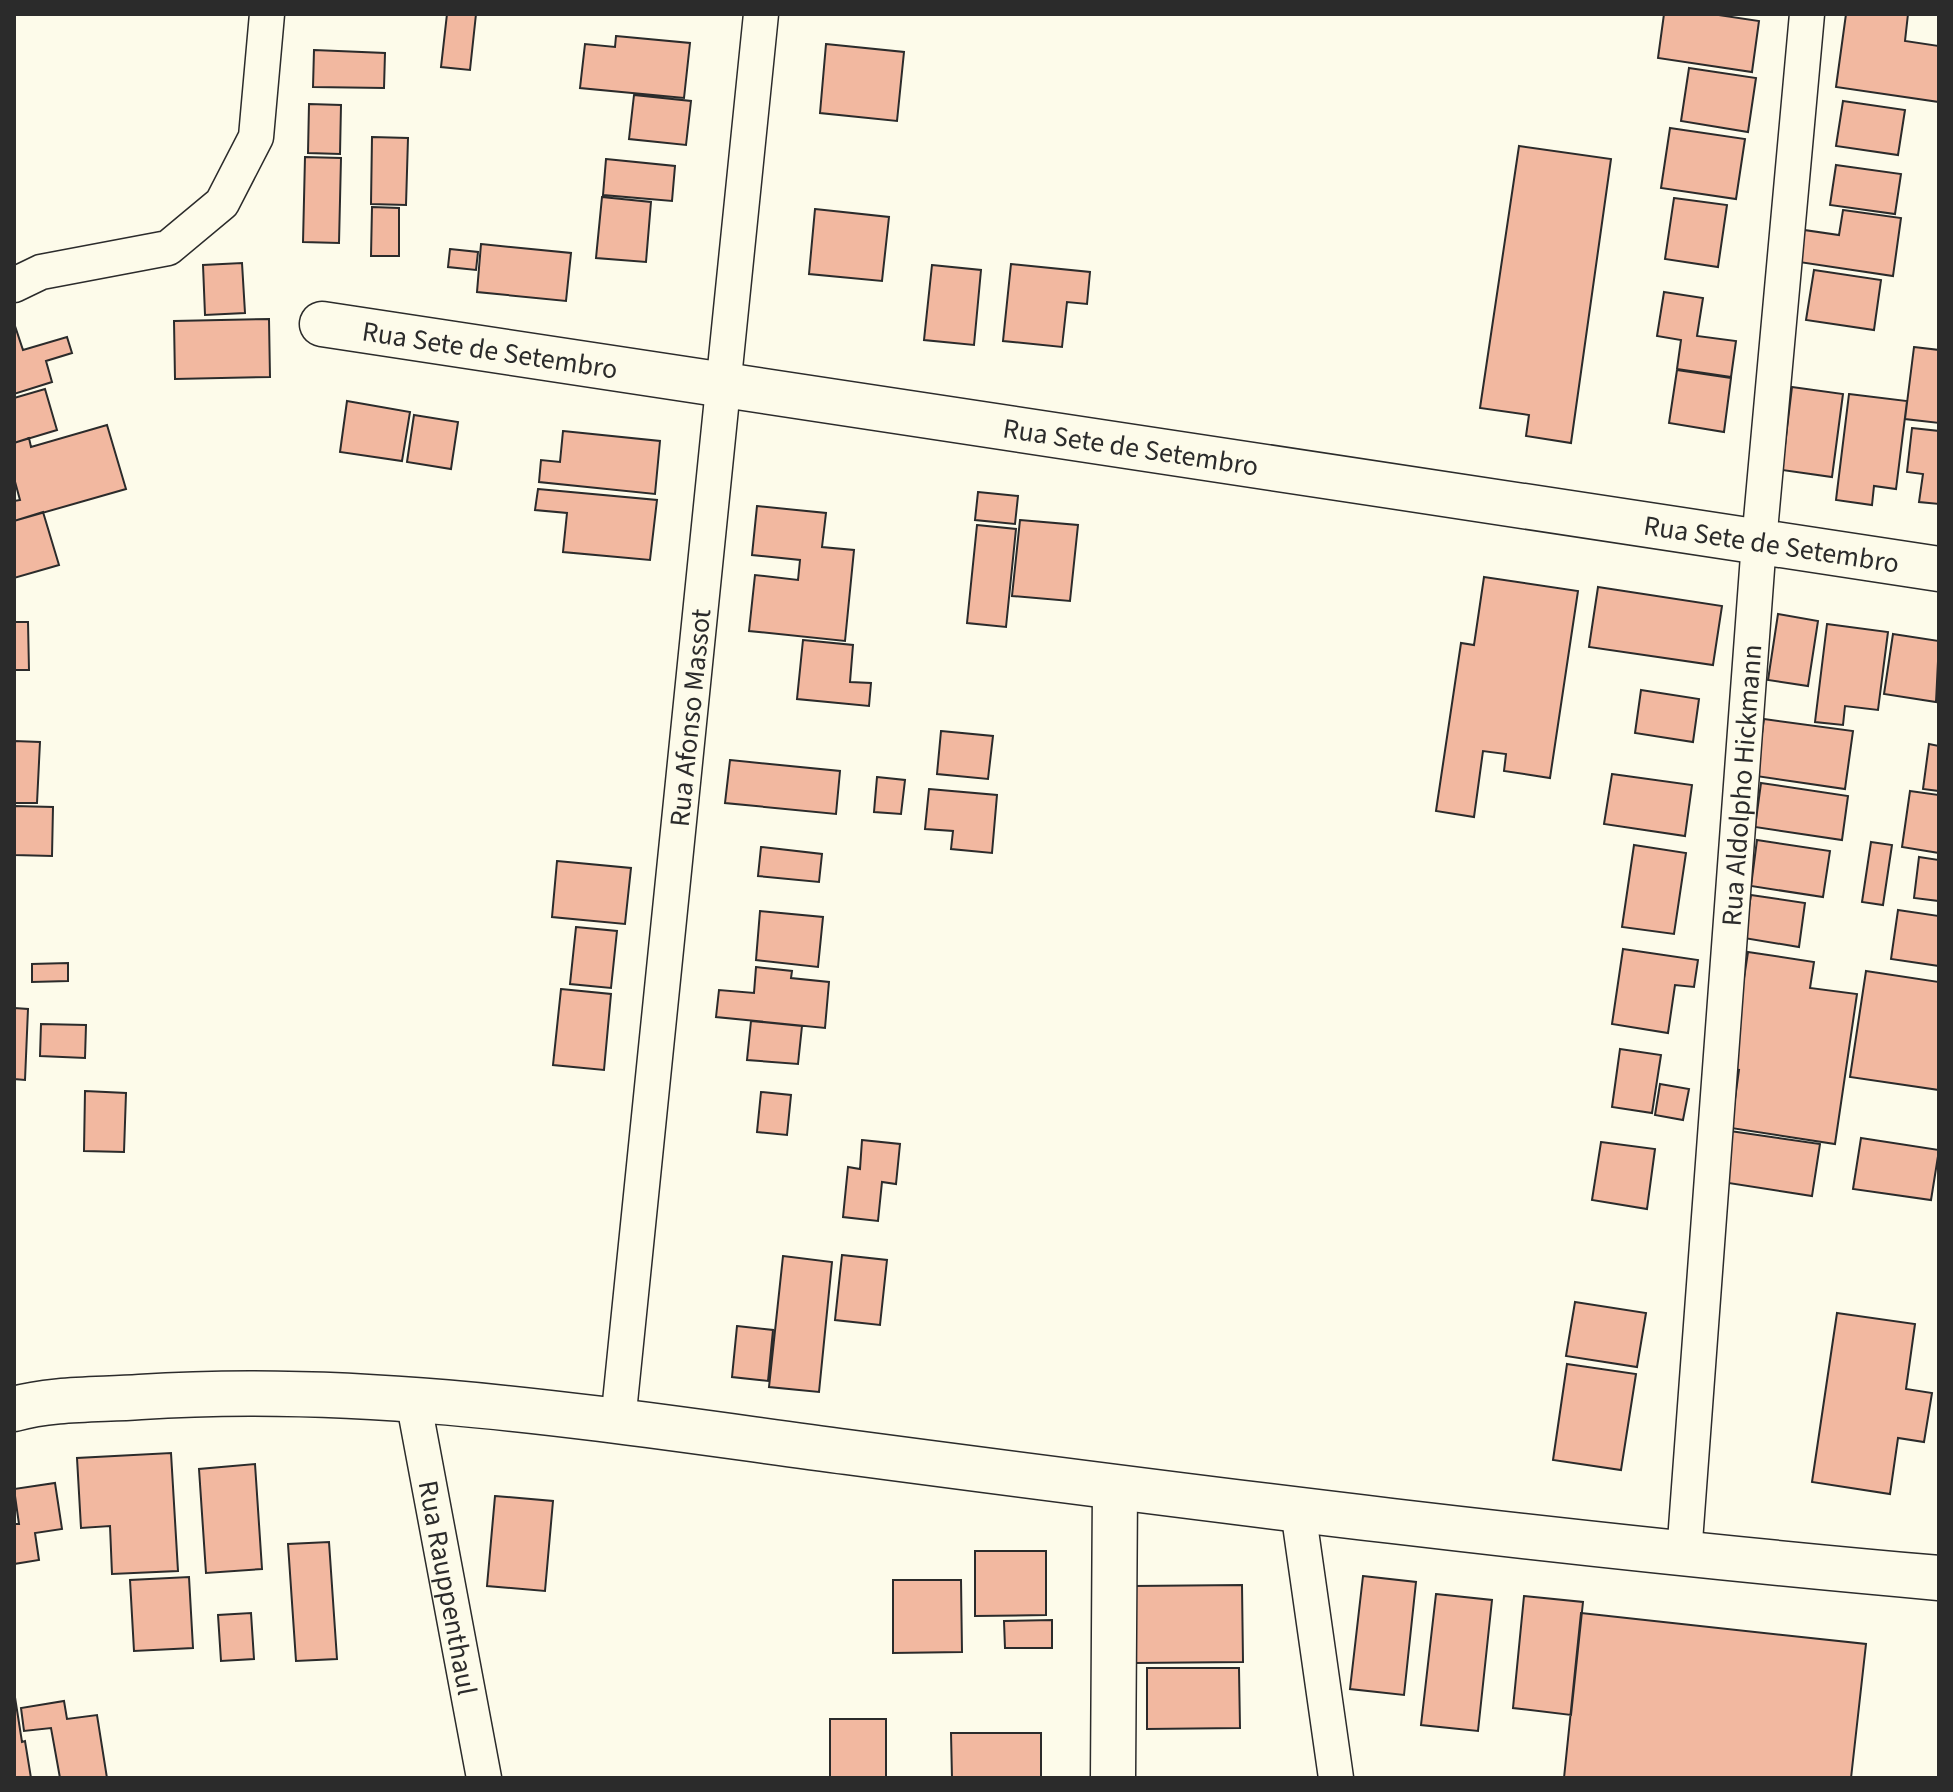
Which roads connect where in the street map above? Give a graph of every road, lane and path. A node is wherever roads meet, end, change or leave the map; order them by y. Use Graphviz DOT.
graph roads {
  1 [pos="267,14"];
  2 [pos="761,14"];
  3 [pos="1807,14"];
  4 [pos="14,285"];
  5 [pos="322,324"];
  6 [pos="724,385"];
  7 [pos="1759,542"];
  8 [pos="1939,569"];
  9 [pos="413,1399"];
  10 [pos="14,1409"];
  11 [pos="618,1422"];
  12 [pos="1115,1488"];
  13 [pos="1298,1510"];
  14 [pos="1684,1555"];
  15 [pos="1939,1578"];
  16 [pos="484,1778"];
  17 [pos="1113,1778"];
  18 [pos="1336,1778"];
  1 -- 4 [label="street"];
  2 -- 6 [label="street, Rua Afonso Massot"];
  3 -- 7 [label="street, Rua Aldolpho Hickmann"];
  5 -- 6 [label="main road, Rua Sete de Setembro"];
  6 -- 7 [label="main road, Rua Sete de Setembro"];
  6 -- 11 [label="street, Rua Afonso Massot"];
  7 -- 8 [label="main road, Rua Sete de Setembro"];
  7 -- 14 [label="street, Rua Aldolpho Hickmann"];
  9 -- 10 [label="main road"];
  9 -- 11 [label="main road"];
  9 -- 16 [label="street, Rua Rauppenthaul"];
  11 -- 12 [label="main road"];
  12 -- 13 [label="main road"];
  12 -- 17 [label="main road"];
  13 -- 14 [label="main road"];
  13 -- 18 [label="street"];
  14 -- 15 [label="main road"];
}
